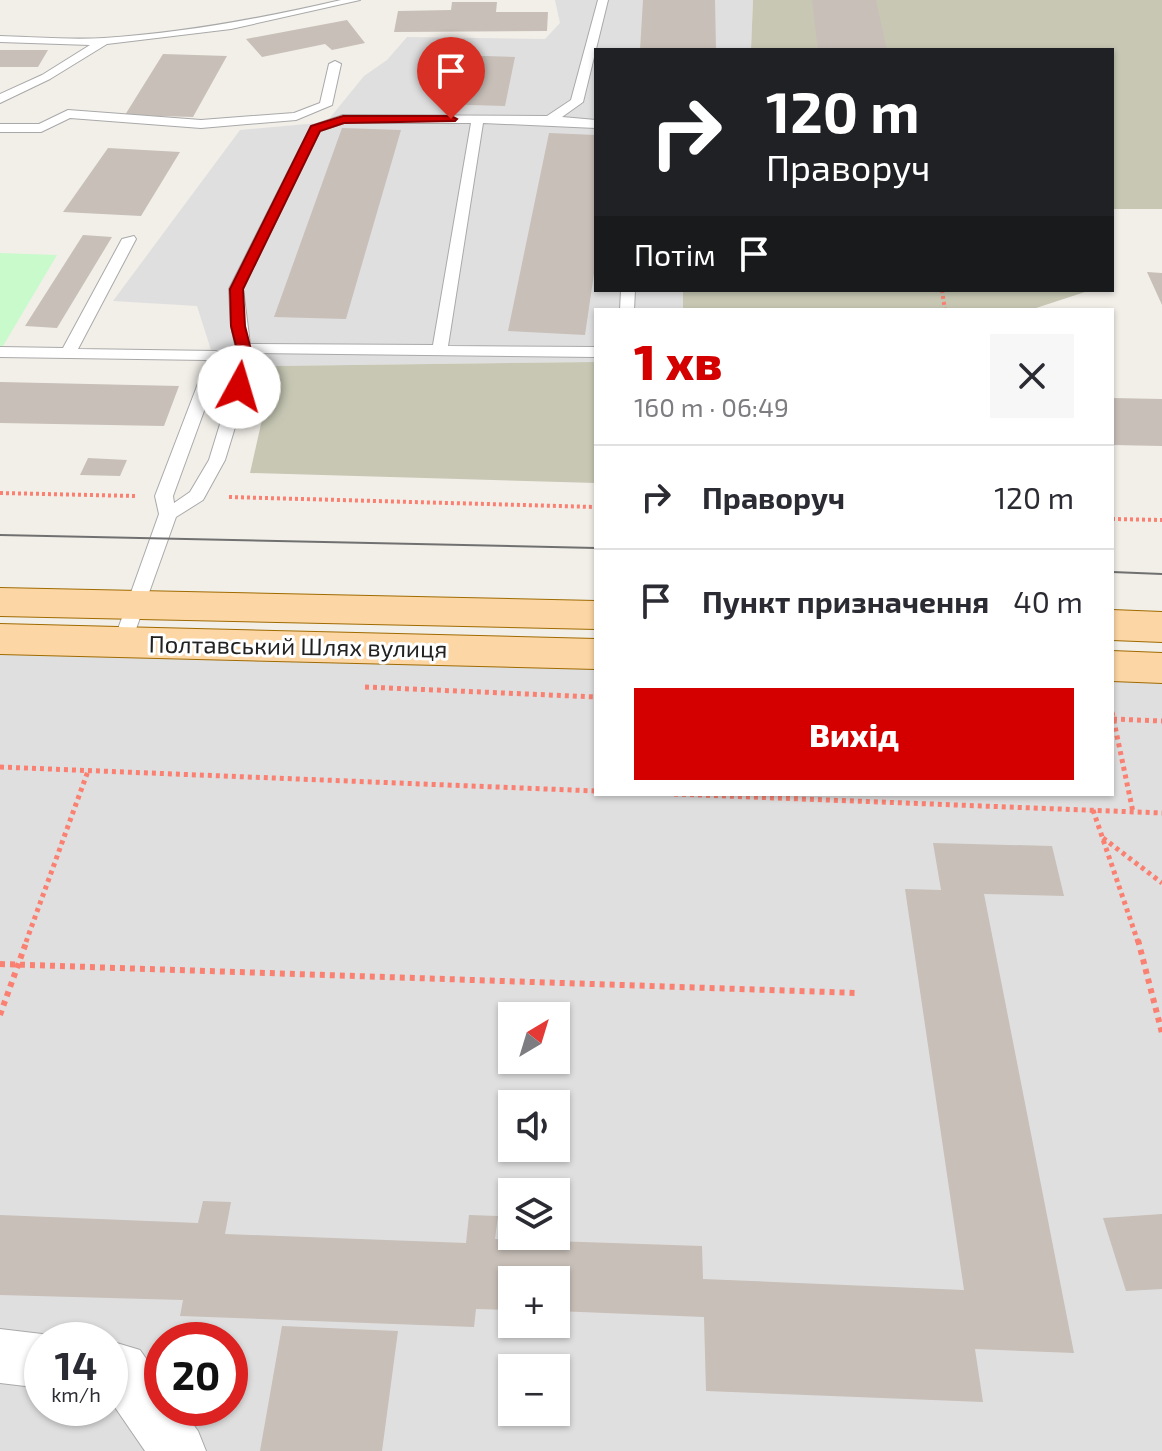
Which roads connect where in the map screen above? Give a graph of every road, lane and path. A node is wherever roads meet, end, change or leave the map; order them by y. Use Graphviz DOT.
graph roads {
  1 [pos="355,0"];
  2 [pos="603,0"];
  3 [pos="0,39"];
  4 [pos="104,41"];
  5 [pos="335,64"];
  6 [pos="0,99"];
  7 [pos="478,119"];
  8 [pos="550,120"];
  9 [pos="594,124"];
  10 [pos="0,128"];
  11 [pos="129,239"];
  12 [pos="243,348"];
  13 [pos="440,350"];
  14 [pos="0,352"];
  15 [pos="594,352"];
  16 [pos="68,353"];
  17 [pos="0,493"];
  18 [pos="164,496"];
  19 [pos="197,496"];
  20 [pos="594,507"];
  21 [pos="168,514"];
  22 [pos="1114,519"];
  23 [pos="1162,520"];
  24 [pos="0,602"];
  25 [pos="594,615"];
  26 [pos="129,625"];
  27 [pos="1114,625"];
  28 [pos="1162,627"];
  29 [pos="0,639"];
  30 [pos="594,654"];
  31 [pos="1114,666"];
  32 [pos="1162,668"];
  33 [pos="1114,717"];
  34 [pos="1162,721"];
  35 [pos="1114,722"];
  36 [pos="0,767"];
  37 [pos="88,771"];
  38 [pos="594,791"];
  39 [pos="726,796"];
  40 [pos="1093,810"];
  41 [pos="1133,812"];
  42 [pos="1162,813"];
  43 [pos="1102,837"];
  44 [pos="1162,883"];
  45 [pos="0,964"];
  46 [pos="18,965"];
  47 [pos="858,993"];
  48 [pos="0,1015"];
  49 [pos="1162,1033"];
  50 [pos="0,1356"];
  51 [pos="24,1359"];
  52 [pos="128,1379"];
  53 [pos="178,1451"];
  1 -- 4 [label="lane"];
  2 -- 8 [label="lane"];
  3 -- 4 [label="lane"];
  4 -- 6 [label="lane"];
  5 -- 10 [label="lane"];
  7 -- 8 [label="lane"];
  7 -- 12 [label="lane"];
  7 -- 13 [label="lane"];
  8 -- 9 [label="lane"];
  11 -- 16 [label="lane"];
  12 -- 13 [label="lane"];
  12 -- 19 [label="lane"];
  13 -- 15 [label="lane"];
  14 -- 16 [label="lane"];
  16 -- 18 [label="lane"];
  17 -- 18 [label="path"];
  18 -- 21 [label="lane"];
  19 -- 20 [label="path"];
  19 -- 21 [label="lane"];
  21 -- 26 [label="lane"];
  22 -- 23 [label="path"];
  24 -- 26 [label="main road, Полтавський Шлях вулиця"];
  25 -- 26 [label="main road, Полтавський Шлях вулиця"];
  26 -- 29 [label="main road, Полтавський Шлях вулиця"];
  26 -- 30 [label="main road, Полтавський Шлях вулиця"];
  27 -- 28 [label="main road"];
  31 -- 32 [label="main road"];
  33 -- 34 [label="path"];
  35 -- 41 [label="path"];
  36 -- 37 [label="path"];
  37 -- 38 [label="path"];
  37 -- 46 [label="path"];
  39 -- 40 [label="path"];
  40 -- 41 [label="path"];
  40 -- 43 [label="path"];
  41 -- 42 [label="path"];
  43 -- 44 [label="path"];
  43 -- 49 [label="path"];
  45 -- 46 [label="path"];
  46 -- 47 [label="path"];
  46 -- 48 [label="path"];
  50 -- 51 [label="street"];
  52 -- 53 [label="street"];
}
